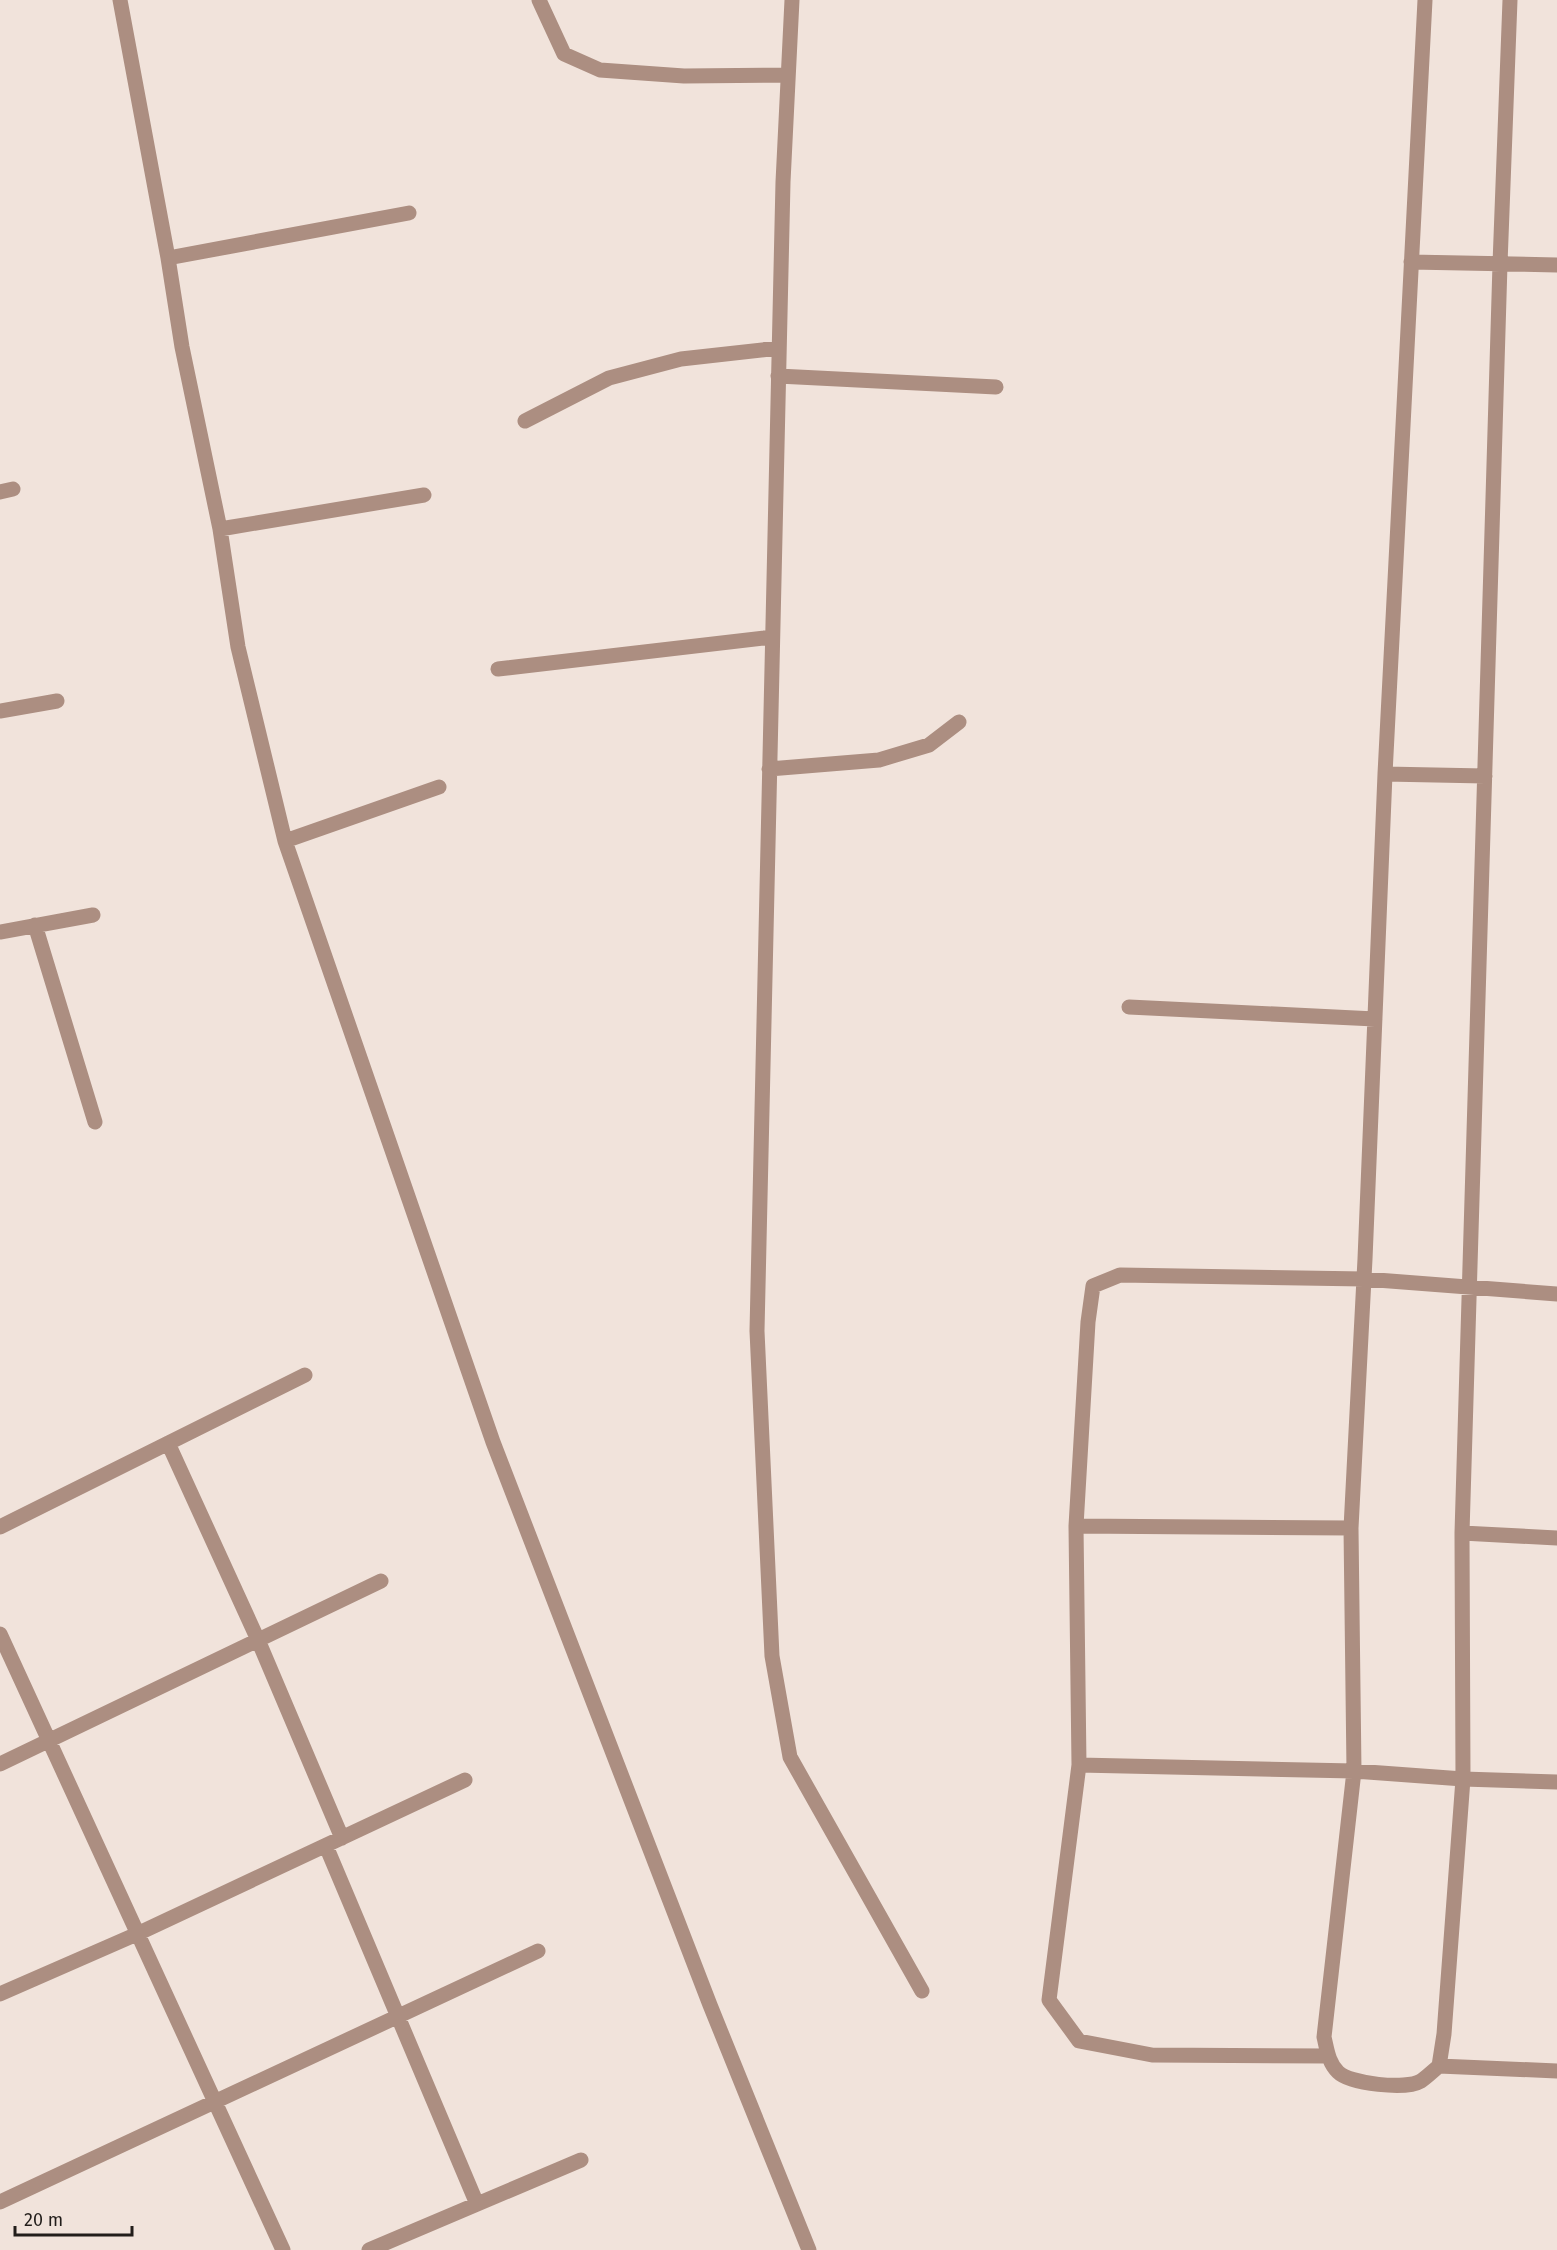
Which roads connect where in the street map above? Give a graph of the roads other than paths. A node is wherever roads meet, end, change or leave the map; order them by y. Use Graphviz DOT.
graph roads {
  1 [pos="120,0"];
  2 [pos="539,0"];
  3 [pos="792,0"];
  4 [pos="1425,0"];
  5 [pos="1510,0"];
  6 [pos="788,75"];
  7 [pos="409,213"];
  8 [pos="168,258"];
  9 [pos="1410,262"];
  10 [pos="1500,264"];
  11 [pos="1557,265"];
  12 [pos="779,348"];
  13 [pos="778,376"];
  14 [pos="996,387"];
  15 [pos="525,422"];
  16 [pos="424,495"];
  17 [pos="220,529"];
  18 [pos="772,637"];
  19 [pos="498,669"];
  20 [pos="57,701"];
  21 [pos="0,711"];
  22 [pos="959,722"];
  23 [pos="769,769"];
  24 [pos="1385,774"];
  25 [pos="1485,776"];
  26 [pos="438,787"];
  27 [pos="285,841"];
  28 [pos="93,915"];
  29 [pos="35,925"];
  30 [pos="0,932"];
  31 [pos="1129,1007"];
  32 [pos="1375,1019"];
  33 [pos="95,1122"];
  34 [pos="1364,1279"];
  35 [pos="1470,1288"];
  36 [pos="1557,1294"];
  37 [pos="305,1375"];
  38 [pos="168,1443"];
  39 [pos="1076,1526"];
  40 [pos="0,1527"];
  41 [pos="1351,1528"];
  42 [pos="1462,1533"];
  43 [pos="1557,1538"];
  44 [pos="381,1581"];
  45 [pos="0,1634"];
  46 [pos="258,1640"];
  47 [pos="49,1741"];
  48 [pos="0,1764"];
  49 [pos="1079,1765"];
  50 [pos="1354,1771"];
  51 [pos="1463,1779"];
  52 [pos="465,1780"];
  53 [pos="1557,1782"];
  54 [pos="342,1838"];
  55 [pos="326,1846"];
  56 [pos="137,1934"];
  57 [pos="538,1951"];
  58 [pos="922,1991"];
  59 [pos="0,1994"];
  60 [pos="398,2015"];
  61 [pos="1328,2056"];
  62 [pos="1439,2066"];
  63 [pos="1557,2071"];
  64 [pos="214,2103"];
  65 [pos="581,2160"];
  66 [pos="0,2202"];
  67 [pos="477,2204"];
  68 [pos="283,2250"];
  69 [pos="369,2250"];
  70 [pos="808,2250"];
  1 -- 8 [label="street"];
  2 -- 6 [label="street"];
  3 -- 6 [label="street"];
  4 -- 9 [label="street"];
  5 -- 10 [label="street"];
  6 -- 12 [label="street"];
  7 -- 8 [label="street"];
  8 -- 17 [label="street"];
  9 -- 10 [label="street"];
  9 -- 24 [label="street"];
  10 -- 11 [label="street"];
  10 -- 25 [label="street"];
  12 -- 13 [label="street"];
  12 -- 15 [label="street"];
  13 -- 14 [label="street"];
  13 -- 18 [label="street"];
  16 -- 17 [label="street"];
  17 -- 27 [label="street"];
  18 -- 19 [label="street"];
  18 -- 23 [label="street"];
  20 -- 21 [label="street"];
  22 -- 23 [label="street"];
  23 -- 58 [label="street"];
  24 -- 25 [label="street"];
  24 -- 32 [label="street"];
  25 -- 35 [label="street"];
  26 -- 27 [label="street"];
  27 -- 70 [label="street"];
  28 -- 29 [label="street"];
  29 -- 30 [label="street"];
  29 -- 33 [label="street"];
  31 -- 32 [label="street"];
  32 -- 34 [label="street"];
  34 -- 35 [label="street"];
  34 -- 39 [label="street"];
  34 -- 41 [label="street"];
  35 -- 36 [label="street"];
  35 -- 42 [label="street"];
  37 -- 38 [label="street"];
  38 -- 40 [label="street"];
  38 -- 46 [label="street"];
  39 -- 41 [label="street"];
  39 -- 49 [label="street"];
  41 -- 50 [label="street"];
  42 -- 43 [label="street"];
  42 -- 51 [label="street"];
  44 -- 46 [label="street"];
  45 -- 47 [label="street"];
  46 -- 47 [label="street"];
  46 -- 54 [label="street"];
  47 -- 48 [label="street"];
  47 -- 56 [label="street"];
  49 -- 50 [label="street"];
  49 -- 61 [label="street"];
  50 -- 51 [label="street"];
  50 -- 61 [label="street"];
  51 -- 53 [label="street"];
  51 -- 62 [label="street"];
  52 -- 54 [label="street"];
  54 -- 55 [label="street"];
  55 -- 56 [label="street"];
  55 -- 60 [label="street"];
  56 -- 59 [label="street"];
  56 -- 64 [label="street"];
  57 -- 60 [label="street"];
  60 -- 64 [label="street"];
  60 -- 67 [label="street"];
  61 -- 62 [label="street"];
  62 -- 63 [label="street"];
  64 -- 66 [label="street"];
  64 -- 68 [label="street"];
  65 -- 67 [label="street"];
  67 -- 69 [label="street"];
}
